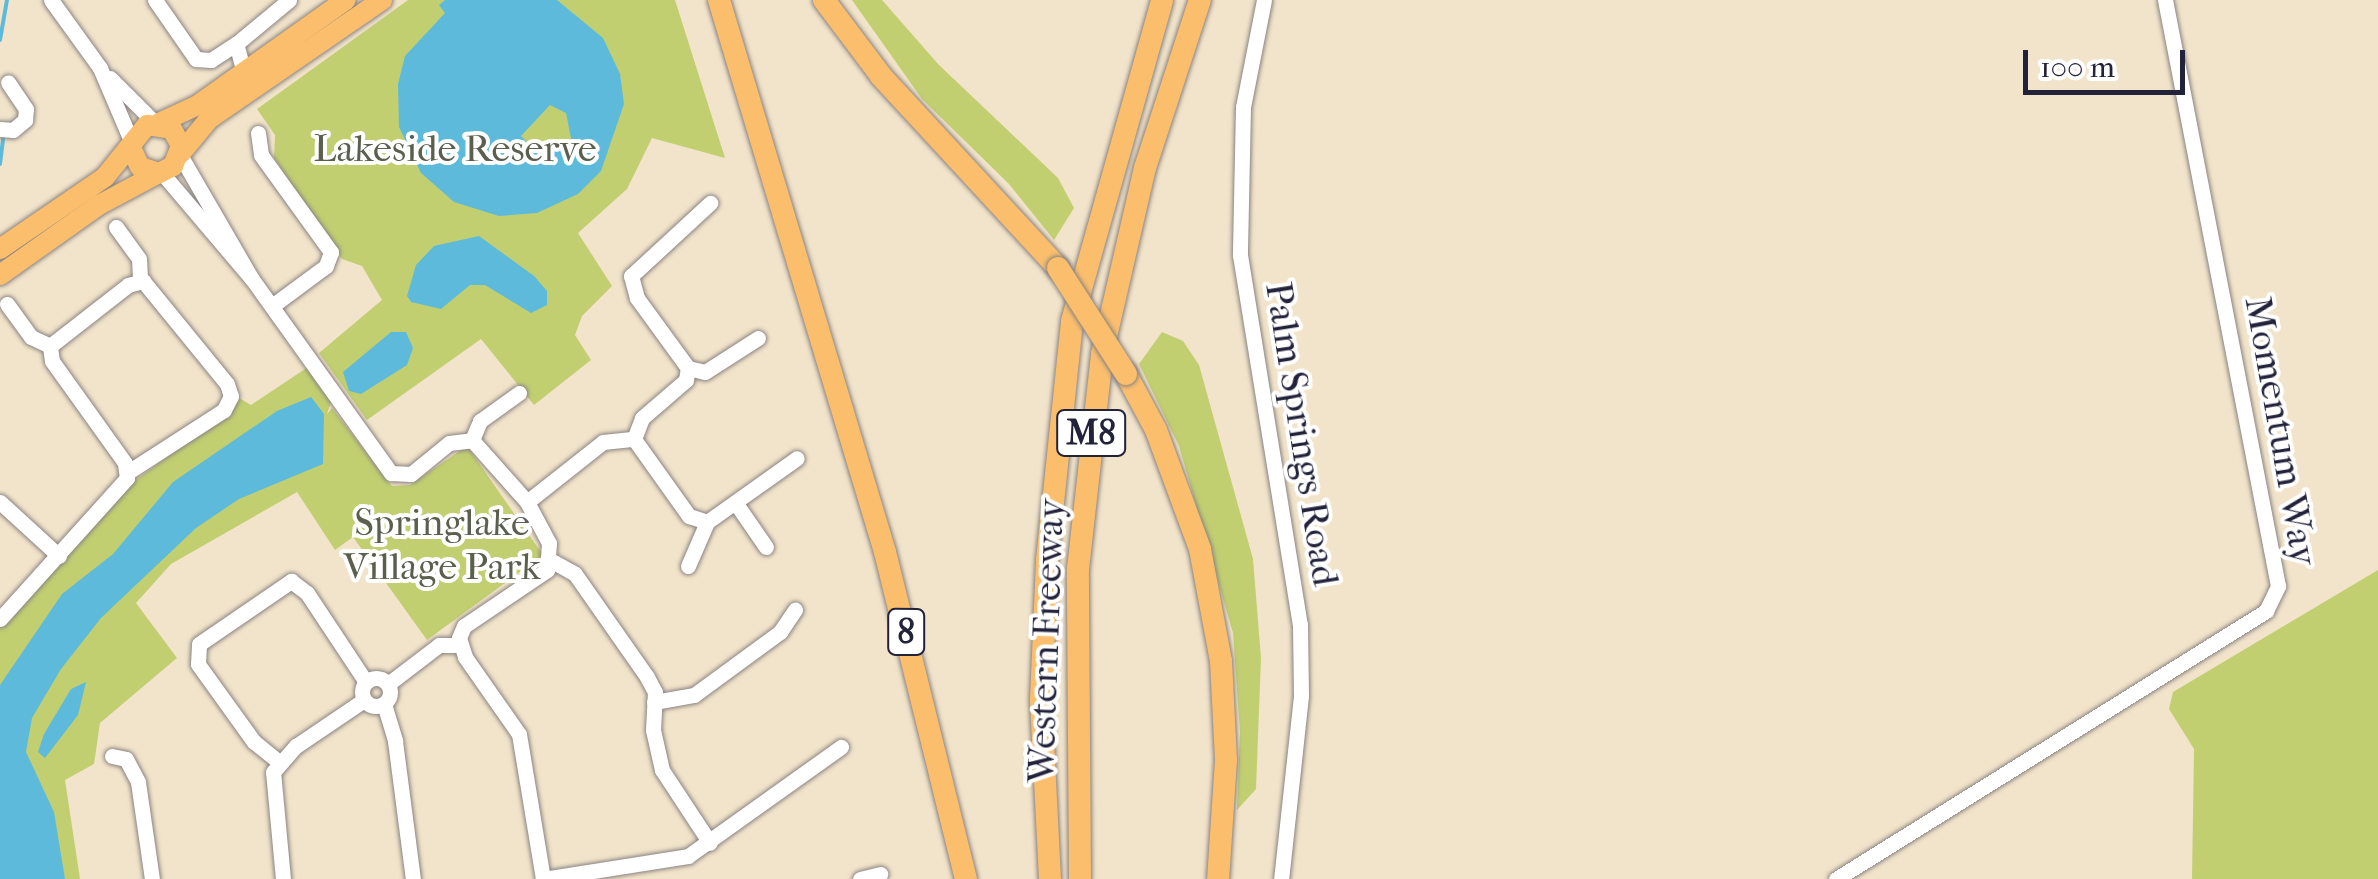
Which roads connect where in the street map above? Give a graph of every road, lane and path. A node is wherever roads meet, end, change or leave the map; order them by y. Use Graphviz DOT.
graph roads {
  1 [pos="51,0"];
  2 [pos="155,0"];
  3 [pos="289,0"];
  4 [pos="382,0"];
  5 [pos="824,0"];
  6 [pos="1162,0"];
  7 [pos="1200,0"];
  8 [pos="1264,0"];
  9 [pos="2164,0"];
  10 [pos="719,4"];
  11 [pos="346,8"];
  12 [pos="236,44"];
  13 [pos="100,68"];
  14 [pos="244,73"];
  15 [pos="8,82"];
  16 [pos="157,123"];
  17 [pos="7,130"];
  18 [pos="258,133"];
  19 [pos="132,146"];
  20 [pos="180,154"];
  21 [pos="160,173"];
  22 [pos="710,203"];
  23 [pos="116,227"];
  24 [pos="0,249"];
  25 [pos="0,274"];
  26 [pos="252,279"];
  27 [pos="140,281"];
  28 [pos="7,304"];
  29 [pos="272,306"];
  30 [pos="758,338"];
  31 [pos="50,346"];
  32 [pos="688,368"];
  33 [pos="518,393"];
  34 [pos="634,439"];
  35 [pos="472,440"];
  36 [pos="797,458"];
  37 [pos="128,472"];
  38 [pos="0,502"];
  39 [pos="527,502"];
  40 [pos="736,504"];
  41 [pos="707,522"];
  42 [pos="766,547"];
  43 [pos="58,556"];
  44 [pos="552,561"];
  45 [pos="688,566"];
  46 [pos="795,610"];
  47 [pos="0,619"];
  48 [pos="460,646"];
  49 [pos="366,682"];
  50 [pos="388,684"];
  51 [pos="364,700"];
  52 [pos="654,702"];
  53 [pos="384,704"];
  54 [pos="841,747"];
  55 [pos="112,756"];
  56 [pos="279,762"];
  57 [pos="710,843"];
  58 [pos="880,874"];
  59 [pos="152,879"];
  60 [pos="284,879"];
  61 [pos="413,879"];
  62 [pos="543,879"];
  63 [pos="860,879"];
  64 [pos="966,879"];
  65 [pos="1050,879"];
  66 [pos="1080,879"];
  67 [pos="1218,879"];
  68 [pos="1281,879"];
  69 [pos="1836,879"];
  1 -- 13 [label="street"];
  2 -- 12 [label="street"];
  3 -- 12 [label="street"];
  4 -- 11 [label="main road"];
  5 -- 67 [label="highway, bridge"];
  6 -- 65 [label="highway, Western Freeway / M8"];
  7 -- 66 [label="highway, Western Freeway / M8"];
  8 -- 68 [label="street, Palm Springs Road"];
  9 -- 69 [label="street, Momentum Way"];
  10 -- 64 [label="highway, 8"];
  11 -- 14 [label="main road"];
  11 -- 20 [label="main road"];
  12 -- 14 [label="street"];
  13 -- 16 [label="street"];
  13 -- 19 [label="street"];
  14 -- 16 [label="main road"];
  15 -- 17 [label="street"];
  16 -- 19 [label="main road"];
  16 -- 20 [label="main road"];
  18 -- 29 [label="street"];
  19 -- 21 [label="main road"];
  19 -- 24 [label="main road"];
  20 -- 21 [label="main road"];
  20 -- 26 [label="street"];
  21 -- 25 [label="main road"];
  21 -- 26 [label="street"];
  22 -- 32 [label="street"];
  23 -- 27 [label="street"];
  26 -- 29 [label="street"];
  27 -- 31 [label="street"];
  27 -- 37 [label="street"];
  28 -- 31 [label="street"];
  29 -- 35 [label="street"];
  30 -- 32 [label="street"];
  31 -- 37 [label="street"];
  32 -- 34 [label="street"];
  33 -- 35 [label="street"];
  34 -- 39 [label="street"];
  34 -- 41 [label="street"];
  35 -- 39 [label="street"];
  36 -- 40 [label="street"];
  37 -- 43 [label="street"];
  38 -- 43 [label="street"];
  39 -- 44 [label="street"];
  40 -- 41 [label="street"];
  40 -- 42 [label="street"];
  41 -- 45 [label="street"];
  43 -- 47 [label="street"];
  44 -- 48 [label="street"];
  44 -- 52 [label="street"];
  46 -- 52 [label="street"];
  48 -- 50 [label="street"];
  48 -- 62 [label="street"];
  49 -- 50 [label="street"];
  49 -- 51 [label="street"];
  49 -- 56 [label="street"];
  50 -- 53 [label="street"];
  51 -- 53 [label="street"];
  51 -- 56 [label="street"];
  52 -- 57 [label="street"];
  53 -- 61 [label="street"];
  54 -- 57 [label="street"];
  55 -- 59 [label="street"];
  56 -- 60 [label="street"];
  57 -- 62 [label="street"];
  58 -- 63 [label="street"];
}
